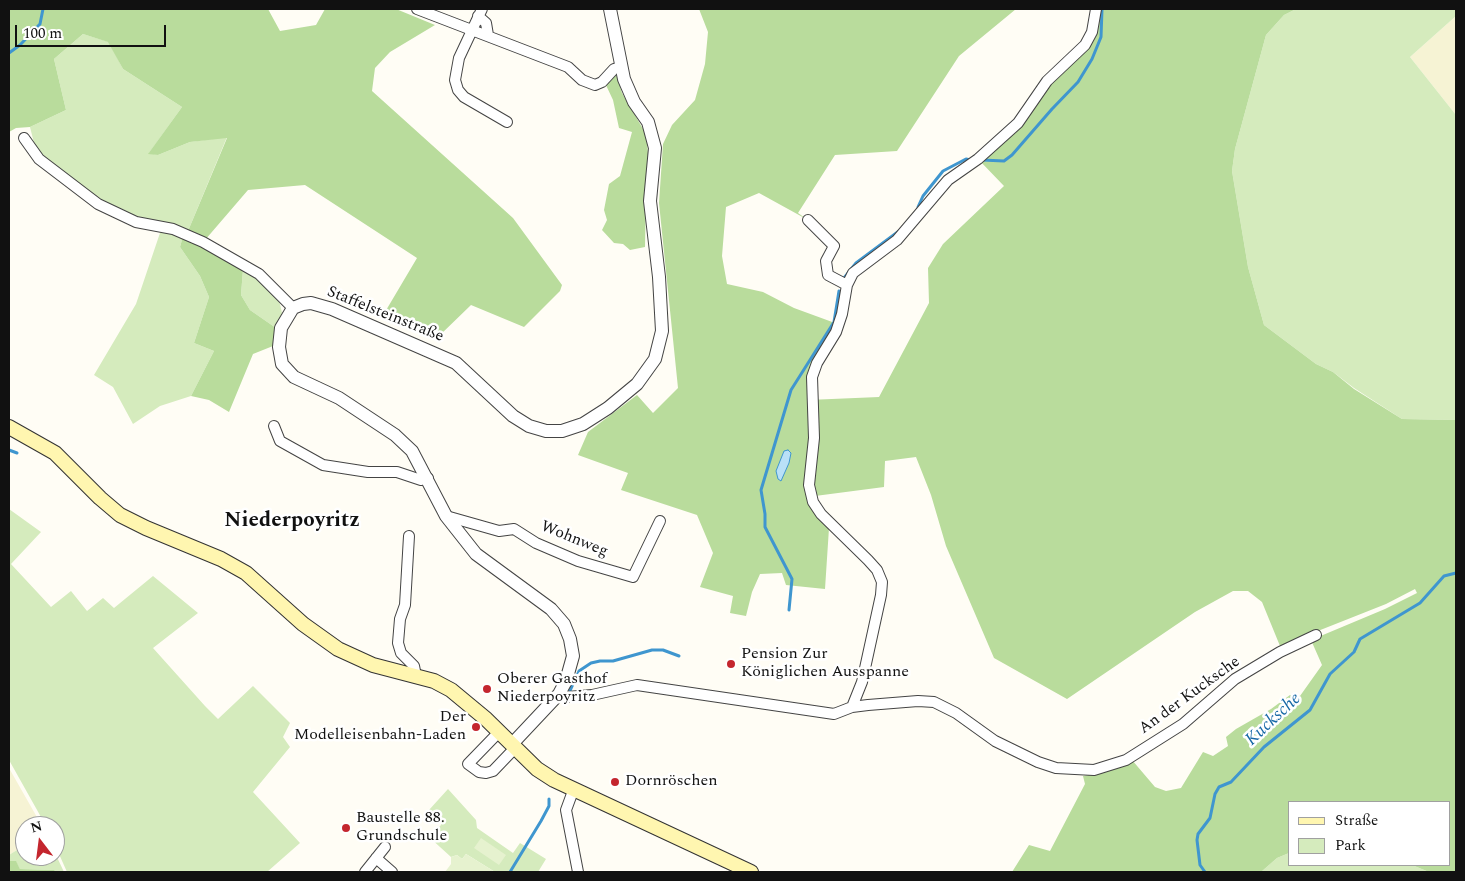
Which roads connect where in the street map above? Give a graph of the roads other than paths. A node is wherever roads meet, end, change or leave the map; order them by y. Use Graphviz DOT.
graph roads {
  1 [pos="417,9"];
  2 [pos="610,9"];
  3 [pos="1096,9"];
  4 [pos="480,13"];
  5 [pos="471,29"];
  6 [pos="488,35"];
  7 [pos="621,67"];
  8 [pos="507,122"];
  9 [pos="24,138"];
  10 [pos="808,220"];
  11 [pos="846,285"];
  12 [pos="293,308"];
  13 [pos="9,426"];
  14 [pos="274,426"];
  15 [pos="428,478"];
  16 [pos="446,516"];
  17 [pos="660,522"];
  18 [pos="408,536"];
  19 [pos="1316,635"];
  20 [pos="416,676"];
  21 [pos="559,694"];
  22 [pos="852,707"];
  23 [pos="499,732"];
  24 [pos="514,746"];
  25 [pos="573,791"];
  26 [pos="385,847"];
  27 [pos="376,858"];
  28 [pos="365,872"];
  29 [pos="392,872"];
  30 [pos="578,872"];
  31 [pos="751,872"];
  1 -- 5 [label="street"];
  2 -- 7 [label="street, Staffelsteinstraße"];
  3 -- 11 [label="street"];
  4 -- 5 [label="street"];
  4 -- 6 [label="street"];
  5 -- 6 [label="street"];
  5 -- 8 [label="street"];
  6 -- 7 [label="street"];
  7 -- 12 [label="street, Staffelsteinstraße"];
  9 -- 12 [label="street"];
  10 -- 11 [label="street"];
  11 -- 22 [label="street"];
  12 -- 15 [label="street"];
  13 -- 20 [label="main road"];
  14 -- 15 [label="street"];
  15 -- 16 [label="street"];
  16 -- 17 [label="street, Wohnweg"];
  16 -- 21 [label="street"];
  18 -- 20 [label="street"];
  19 -- 22 [label="street, An der Kucksche"];
  20 -- 23 [label="main road"];
  21 -- 22 [label="street, An der Kucksche"];
  21 -- 24 [label="street"];
  23 -- 24 [label="main road"];
  23 -- 24 [label="street"];
  24 -- 25 [label="main road"];
  25 -- 30 [label="street"];
  25 -- 31 [label="main road"];
  26 -- 27 [label="street"];
  27 -- 28 [label="street"];
  27 -- 29 [label="street"];
}
